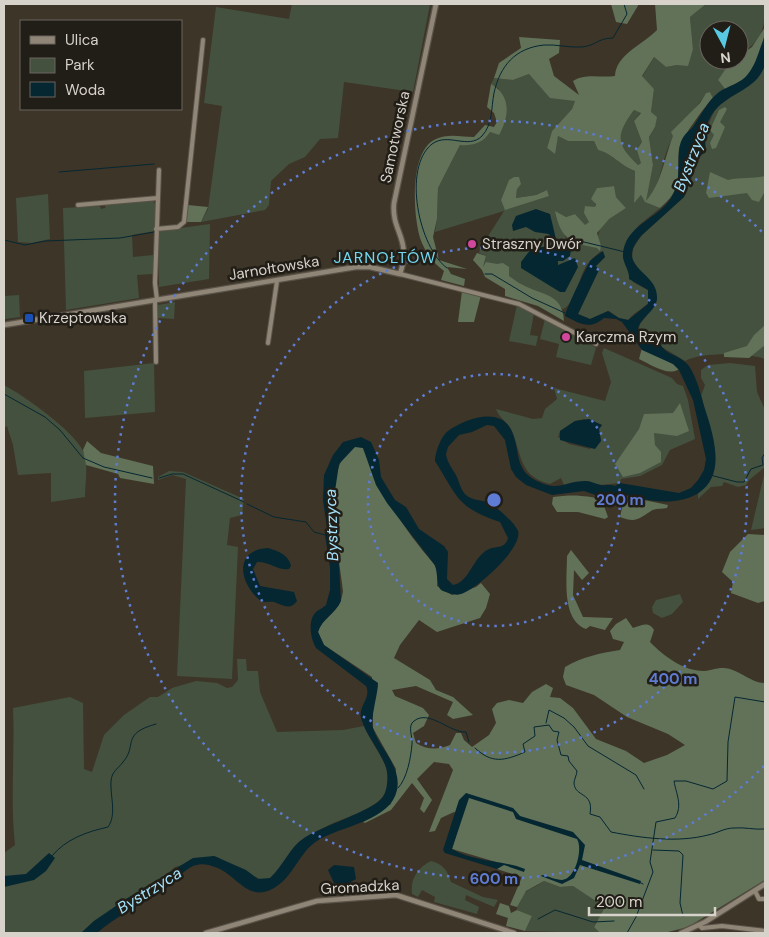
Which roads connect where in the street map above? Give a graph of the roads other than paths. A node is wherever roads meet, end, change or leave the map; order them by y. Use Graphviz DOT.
graph roads {
  1 [pos="436,4"];
  2 [pos="204,40"];
  3 [pos="160,170"];
  4 [pos="158,198"];
  5 [pos="78,205"];
  6 [pos="156,228"];
  7 [pos="400,274"];
  8 [pos="277,281"];
  9 [pos="156,300"];
  10 [pos="4,325"];
  11 [pos="268,343"];
  12 [pos="596,344"];
  13 [pos="156,362"];
  14 [pos="765,884"];
  15 [pos="754,890"];
  16 [pos="765,899"];
  17 [pos="699,925"];
  18 [pos="765,931"];
  19 [pos="206,933"];
  20 [pos="512,933"];
  21 [pos="681,933"];
  1 -- 7 [label="street, Samotworska"];
  2 -- 6 [label="street"];
  3 -- 4 [label="street"];
  4 -- 5 [label="street"];
  4 -- 6 [label="street"];
  6 -- 9 [label="street"];
  7 -- 8 [label="street, Jarnołtowska"];
  7 -- 12 [label="street, Jarnołtowska"];
  8 -- 9 [label="street, Jarnołtowska"];
  8 -- 11 [label="street"];
  9 -- 10 [label="street, Jarnołtowska"];
  9 -- 13 [label="street"];
  14 -- 15 [label="street"];
  15 -- 16 [label="street"];
  15 -- 17 [label="street"];
  17 -- 18 [label="street"];
  17 -- 21 [label="street"];
  19 -- 20 [label="street, Gromadzka"];
}
